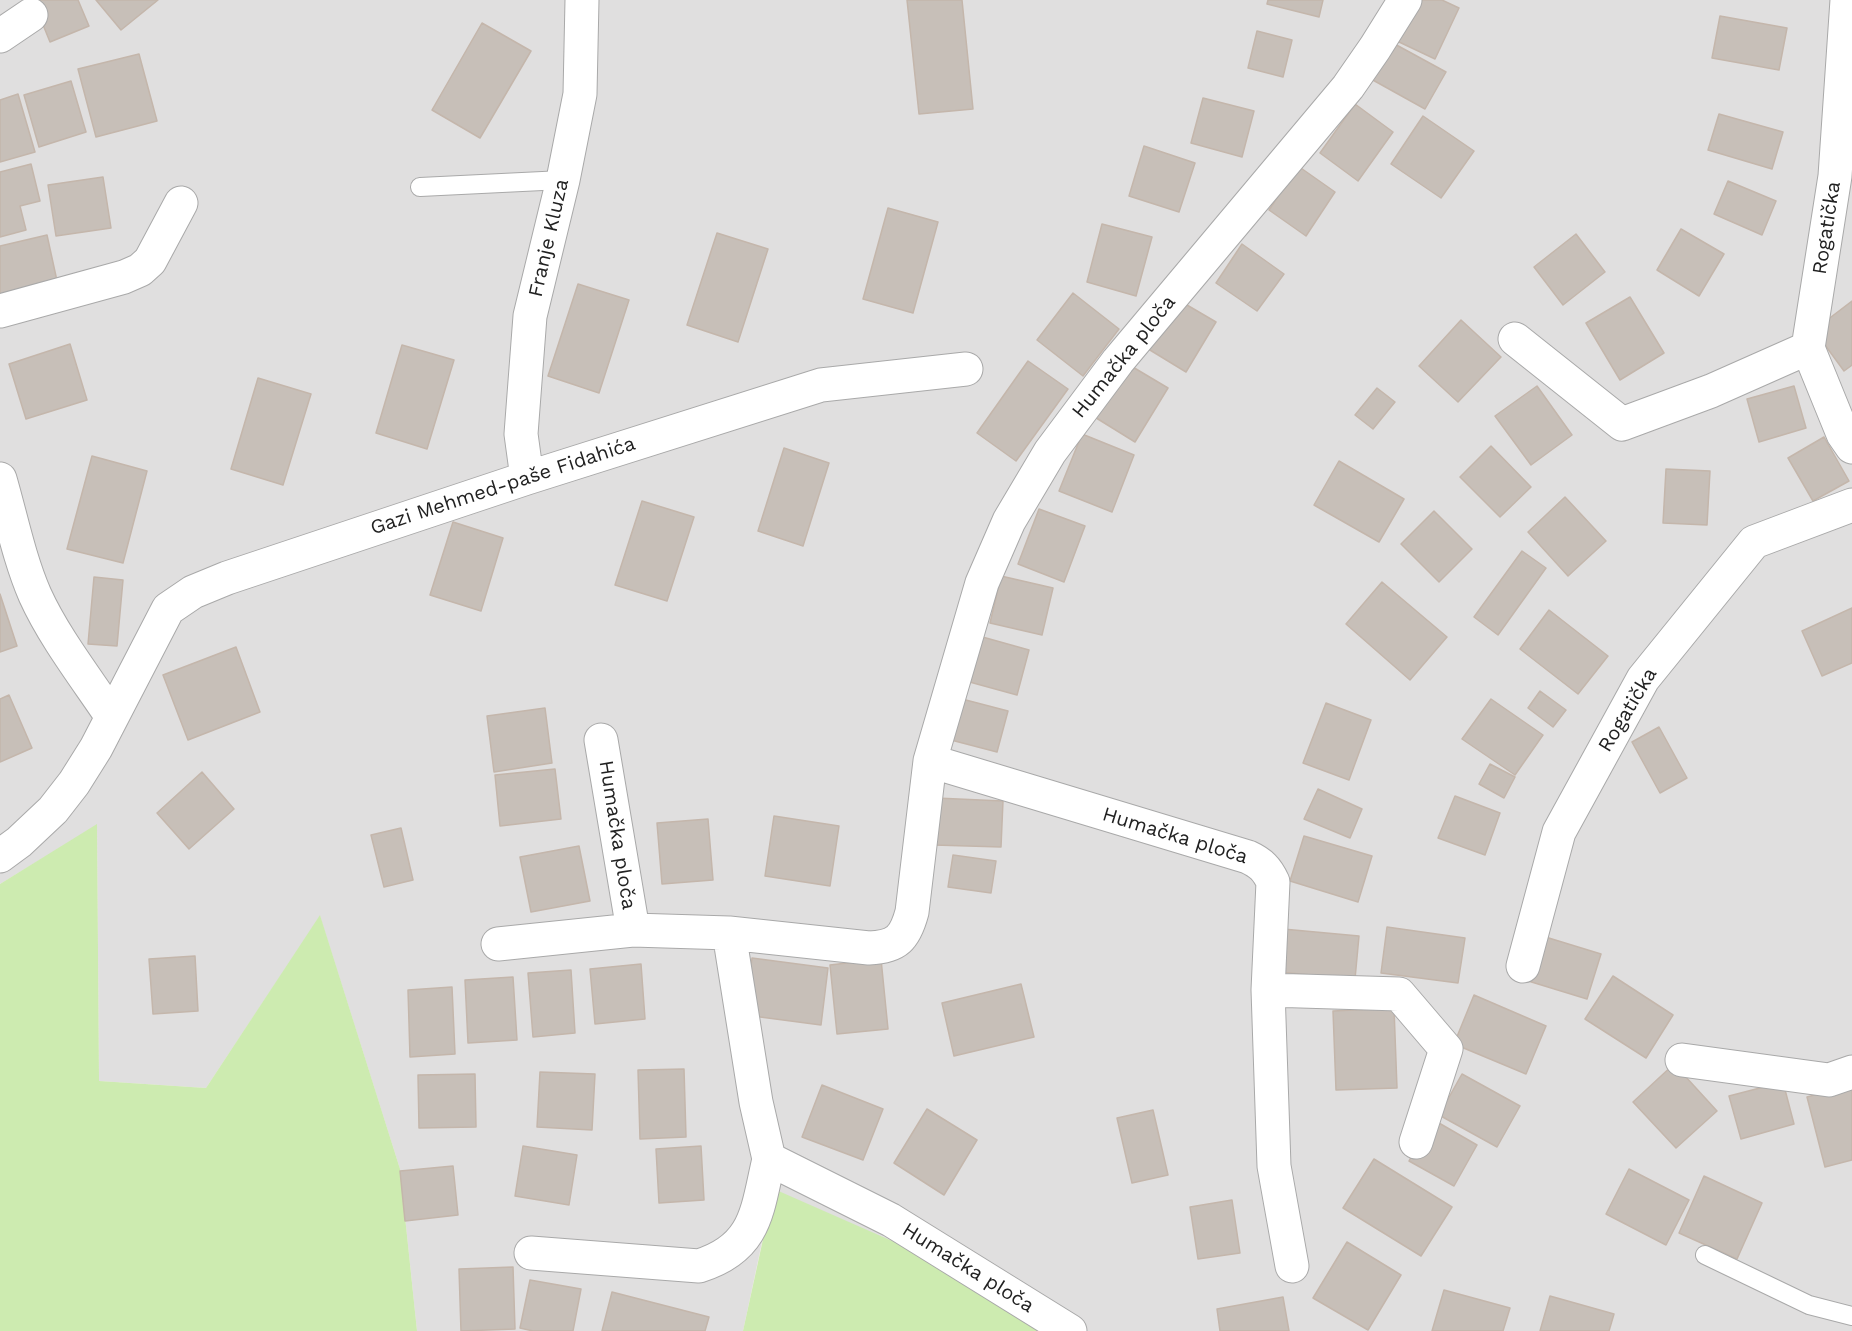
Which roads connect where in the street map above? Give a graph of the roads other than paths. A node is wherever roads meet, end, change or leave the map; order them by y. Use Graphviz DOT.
graph roads {
  1 [pos="582,0"];
  2 [pos="1405,0"];
  3 [pos="1847,0"];
  4 [pos="31,15"];
  5 [pos="0,36"];
  6 [pos="563,180"];
  7 [pos="420,187"];
  8 [pos="181,203"];
  9 [pos="0,311"];
  10 [pos="1515,339"];
  11 [pos="1808,348"];
  12 [pos="966,369"];
  13 [pos="1852,447"];
  14 [pos="526,478"];
  15 [pos="0,479"];
  16 [pos="1852,505"];
  17 [pos="112,717"];
  18 [pos="602,740"];
  19 [pos="930,761"];
  20 [pos="0,856"];
  21 [pos="633,930"];
  22 [pos="729,933"];
  23 [pos="498,944"];
  24 [pos="1522,966"];
  25 [pos="1268,990"];
  26 [pos="1682,1060"];
  27 [pos="1852,1072"];
  28 [pos="1416,1142"];
  29 [pos="769,1159"];
  30 [pos="531,1253"];
  31 [pos="1704,1255"];
  32 [pos="1292,1266"];
  33 [pos="1852,1316"];
  34 [pos="1070,1331"];
  1 -- 6 [label="street, Franje Kluza"];
  2 -- 19 [label="street, Humačka ploča"];
  3 -- 11 [label="street, Rogatička"];
  4 -- 5 [label="street"];
  6 -- 7 [label="lane"];
  6 -- 14 [label="street, Franje Kluza"];
  8 -- 9 [label="street"];
  10 -- 11 [label="street"];
  11 -- 13 [label="street"];
  12 -- 14 [label="street, Gazi Mehmed-paše Fidahića"];
  14 -- 17 [label="street, Gazi Mehmed-paše Fidahića"];
  15 -- 17 [label="street"];
  16 -- 24 [label="street, Rogatička"];
  17 -- 20 [label="street, Gazi Mehmed-paše Fidahića"];
  18 -- 21 [label="street, Humačka ploča"];
  19 -- 22 [label="street, Humačka ploča"];
  19 -- 25 [label="street, Humačka ploča"];
  21 -- 22 [label="street, Humačka ploča"];
  21 -- 23 [label="street, Humačka ploča"];
  22 -- 29 [label="street"];
  25 -- 28 [label="street"];
  25 -- 32 [label="street, Humačka ploča"];
  26 -- 27 [label="street"];
  29 -- 30 [label="street"];
  29 -- 34 [label="street, Humačka ploča"];
  31 -- 33 [label="lane"];
}
